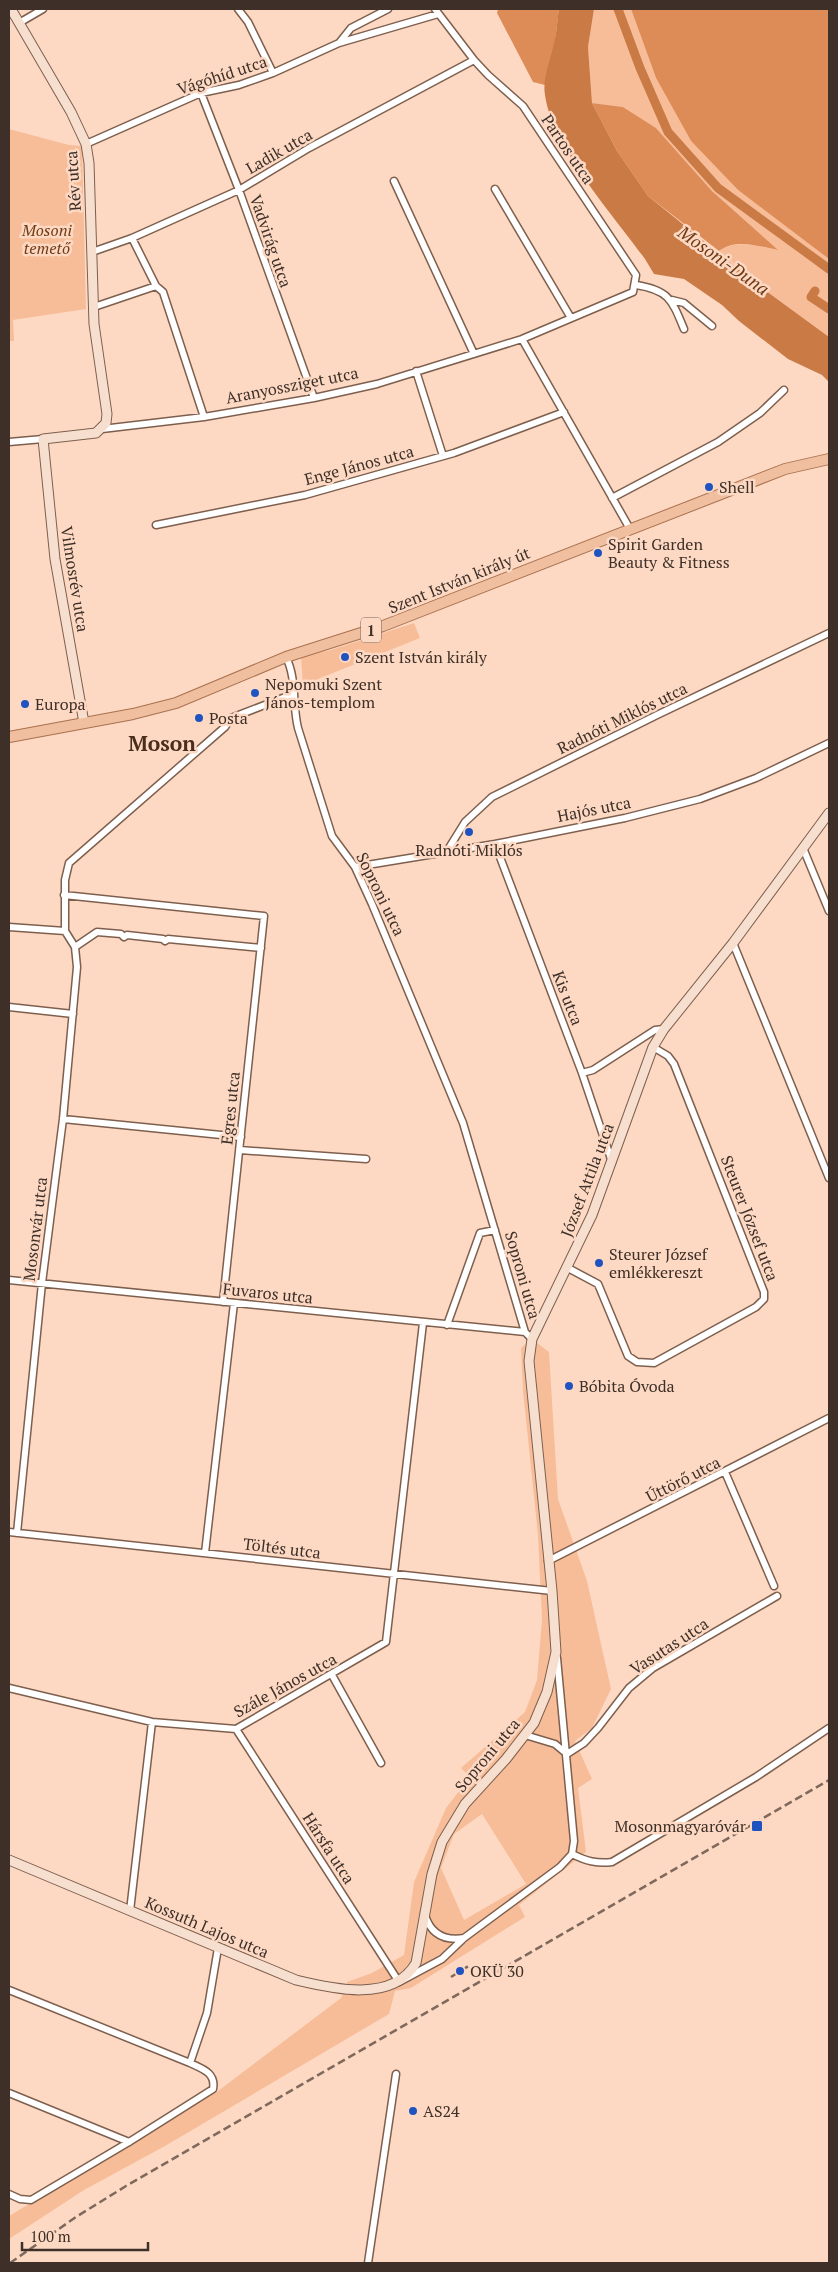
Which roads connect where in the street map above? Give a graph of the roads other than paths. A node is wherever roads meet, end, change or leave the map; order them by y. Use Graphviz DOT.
graph roads {
  1 [pos="11,9"];
  2 [pos="43,9"];
  3 [pos="238,9"];
  4 [pos="388,9"];
  5 [pos="436,11"];
  6 [pos="19,23"];
  7 [pos="339,43"];
  8 [pos="474,60"];
  9 [pos="273,74"];
  10 [pos="201,93"];
  11 [pos="86,144"];
  12 [pos="394,181"];
  13 [pos="495,189"];
  14 [pos="239,190"];
  15 [pos="132,238"];
  16 [pos="92,252"];
  17 [pos="636,285"];
  18 [pos="156,286"];
  19 [pos="672,300"];
  20 [pos="94,307"];
  21 [pos="571,318"];
  22 [pos="712,326"];
  23 [pos="684,329"];
  24 [pos="522,339"];
  25 [pos="474,354"];
  26 [pos="416,371"];
  27 [pos="784,390"];
  28 [pos="314,398"];
  29 [pos="564,412"];
  30 [pos="204,417"];
  31 [pos="102,429"];
  32 [pos="43,439"];
  33 [pos="9,442"];
  34 [pos="443,456"];
  35 [pos="829,459"];
  36 [pos="612,498"];
  37 [pos="156,525"];
  38 [pos="630,529"];
  39 [pos="829,634"];
  40 [pos="286,656"];
  41 [pos="293,694"];
  42 [pos="84,723"];
  43 [pos="9,736"];
  44 [pos="829,743"];
  45 [pos="829,813"];
  46 [pos="494,844"];
  47 [pos="804,848"];
  48 [pos="447,851"];
  49 [pos="355,867"];
  50 [pos="64,895"];
  51 [pos="829,911"];
  52 [pos="9,927"];
  53 [pos="65,931"];
  54 [pos="733,943"];
  55 [pos="76,947"];
  56 [pos="261,948"];
  57 [pos="9,1007"];
  58 [pos="72,1014"];
  59 [pos="664,1030"];
  60 [pos="653,1047"];
  61 [pos="582,1073"];
  62 [pos="63,1119"];
  63 [pos="241,1137"];
  64 [pos="240,1150"];
  65 [pos="366,1159"];
  66 [pos="612,1163"];
  67 [pos="829,1178"];
  68 [pos="495,1230"];
  69 [pos="568,1268"];
  70 [pos="9,1280"];
  71 [pos="42,1283"];
  72 [pos="222,1302"];
  73 [pos="234,1303"];
  74 [pos="424,1323"];
  75 [pos="447,1325"];
  76 [pos="524,1332"];
  77 [pos="532,1339"];
  78 [pos="829,1418"];
  79 [pos="725,1472"];
  80 [pos="9,1532"];
  81 [pos="17,1533"];
  82 [pos="205,1553"];
  83 [pos="548,1561"];
  84 [pos="394,1575"];
  85 [pos="774,1586"];
  86 [pos="552,1591"];
  87 [pos="777,1596"];
  88 [pos="556,1652"];
  89 [pos="332,1675"];
  90 [pos="9,1688"];
  91 [pos="152,1722"];
  92 [pos="829,1728"];
  93 [pos="236,1729"];
  94 [pos="525,1735"];
  95 [pos="567,1754"];
  96 [pos="381,1764"];
  97 [pos="572,1854"];
  98 [pos="9,1860"];
  99 [pos="130,1911"];
  100 [pos="424,1912"];
  101 [pos="464,1938"];
  102 [pos="218,1948"];
  103 [pos="399,1982"];
  104 [pos="9,1990"];
  105 [pos="190,2063"];
  106 [pos="396,2074"];
  107 [pos="9,2093"];
  108 [pos="129,2142"];
  109 [pos="9,2194"];
  110 [pos="368,2263"];
  1 -- 6 [label="street, Rév utca"];
  2 -- 6 [label="street"];
  3 -- 9 [label="street"];
  4 -- 7 [label="street, Vágóhíd utca"];
  5 -- 7 [label="street, Vágóhíd utca"];
  5 -- 8 [label="street, Partos utca"];
  6 -- 11 [label="street, Rév utca"];
  7 -- 9 [label="street, Vágóhíd utca"];
  8 -- 14 [label="street, Ladik utca"];
  8 -- 17 [label="street, Partos utca"];
  9 -- 10 [label="street, Vágóhíd utca"];
  10 -- 11 [label="street, Vágóhíd utca"];
  10 -- 14 [label="street, Vadvirág utca"];
  11 -- 16 [label="street, Rév utca"];
  12 -- 25 [label="street"];
  13 -- 21 [label="street"];
  14 -- 15 [label="street, Ladik utca"];
  14 -- 28 [label="street, Vadvirág utca"];
  15 -- 16 [label="street, Ladik utca"];
  15 -- 18 [label="street"];
  16 -- 20 [label="street, Rév utca"];
  17 -- 19 [label="street"];
  17 -- 21 [label="street, Aranyossziget utca"];
  18 -- 20 [label="street"];
  18 -- 30 [label="street"];
  19 -- 22 [label="street"];
  19 -- 23 [label="street"];
  20 -- 31 [label="street, Rév utca"];
  21 -- 24 [label="street, Aranyossziget utca"];
  24 -- 25 [label="street, Aranyossziget utca"];
  24 -- 29 [label="street"];
  25 -- 26 [label="street, Aranyossziget utca"];
  26 -- 28 [label="street, Aranyossziget utca"];
  26 -- 34 [label="street"];
  27 -- 36 [label="street"];
  28 -- 30 [label="street, Aranyossziget utca"];
  29 -- 34 [label="street, Enge János utca"];
  29 -- 36 [label="street"];
  30 -- 31 [label="street, Aranyossziget utca"];
  31 -- 32 [label="street, Aranyossziget utca"];
  32 -- 33 [label="street, Aranyossziget utca"];
  32 -- 42 [label="street, Vilmosrév utca"];
  34 -- 37 [label="street, Enge János utca"];
  35 -- 38 [label="main road, Szent István király út / 1"];
  36 -- 38 [label="street"];
  38 -- 40 [label="main road, Szent István király út / 1"];
  39 -- 48 [label="street, Radnóti Miklós utca"];
  40 -- 41 [label="street, Soproni utca"];
  40 -- 42 [label="main road, Szent István király út / 1"];
  41 -- 49 [label="street, Soproni utca"];
  41 -- 50 [label="street"];
  42 -- 43 [label="main road, Szent István király út / 1"];
  44 -- 46 [label="street, Hajós utca"];
  45 -- 47 [label="street, József Attila utca"];
  46 -- 48 [label="street, Hajós utca"];
  46 -- 61 [label="street, Kis utca"];
  47 -- 51 [label="street"];
  47 -- 54 [label="street, József Attila utca"];
  48 -- 49 [label="street, Hajós utca"];
  49 -- 68 [label="street, Soproni utca"];
  50 -- 53 [label="street"];
  50 -- 56 [label="street, Egres utca"];
  52 -- 53 [label="street"];
  53 -- 55 [label="street"];
  54 -- 59 [label="street, József Attila utca"];
  54 -- 67 [label="street"];
  55 -- 56 [label="street"];
  55 -- 58 [label="street, Mosonvár utca"];
  56 -- 63 [label="street, Egres utca"];
  57 -- 58 [label="street"];
  58 -- 62 [label="street, Mosonvár utca"];
  59 -- 60 [label="street, József Attila utca"];
  59 -- 61 [label="street"];
  60 -- 66 [label="street, József Attila utca"];
  60 -- 69 [label="street, Steurer József utca"];
  61 -- 66 [label="street, Kis utca"];
  62 -- 63 [label="street"];
  62 -- 71 [label="street, Mosonvár utca"];
  63 -- 64 [label="street, Egres utca"];
  64 -- 65 [label="street"];
  64 -- 72 [label="street, Egres utca"];
  66 -- 69 [label="street, József Attila utca"];
  68 -- 75 [label="street"];
  68 -- 76 [label="street, Soproni utca"];
  69 -- 77 [label="street, József Attila utca"];
  70 -- 71 [label="street, Fuvaros utca"];
  71 -- 72 [label="street, Fuvaros utca"];
  71 -- 81 [label="street, Mosonvár utca"];
  72 -- 73 [label="street, Fuvaros utca"];
  73 -- 74 [label="street, Fuvaros utca"];
  73 -- 82 [label="street"];
  74 -- 75 [label="street, Fuvaros utca"];
  74 -- 84 [label="street"];
  75 -- 76 [label="street, Fuvaros utca"];
  76 -- 77 [label="street, Soproni utca"];
  77 -- 83 [label="street, Soproni utca"];
  78 -- 79 [label="street, Úttörő utca"];
  79 -- 83 [label="street, Úttörő utca"];
  79 -- 85 [label="street"];
  80 -- 81 [label="street, Töltés utca"];
  81 -- 82 [label="street, Töltés utca"];
  82 -- 84 [label="street, Töltés utca"];
  83 -- 86 [label="street, Soproni utca"];
  84 -- 86 [label="street, Töltés utca"];
  84 -- 89 [label="street, Szále János utca"];
  86 -- 88 [label="street, Soproni utca"];
  87 -- 95 [label="street, Vasutas utca"];
  88 -- 94 [label="street, Soproni utca"];
  88 -- 95 [label="street"];
  89 -- 93 [label="street, Szále János utca"];
  89 -- 96 [label="street"];
  90 -- 91 [label="street, Szále János utca"];
  91 -- 93 [label="street, Szále János utca"];
  91 -- 99 [label="street"];
  92 -- 97 [label="street"];
  93 -- 103 [label="street, Hársfa utca"];
  94 -- 95 [label="street"];
  94 -- 100 [label="street, Soproni utca"];
  95 -- 97 [label="street"];
  97 -- 101 [label="street"];
  98 -- 99 [label="street, Kossuth Lajos utca"];
  99 -- 102 [label="street, Kossuth Lajos utca"];
  100 -- 101 [label="street"];
  100 -- 103 [label="street, Soproni utca"];
  101 -- 103 [label="street"];
  102 -- 103 [label="street, Kossuth Lajos utca"];
  102 -- 105 [label="street"];
  104 -- 105 [label="street"];
  105 -- 108 [label="street"];
  106 -- 110 [label="street"];
  107 -- 108 [label="street"];
  108 -- 109 [label="street"];
}
